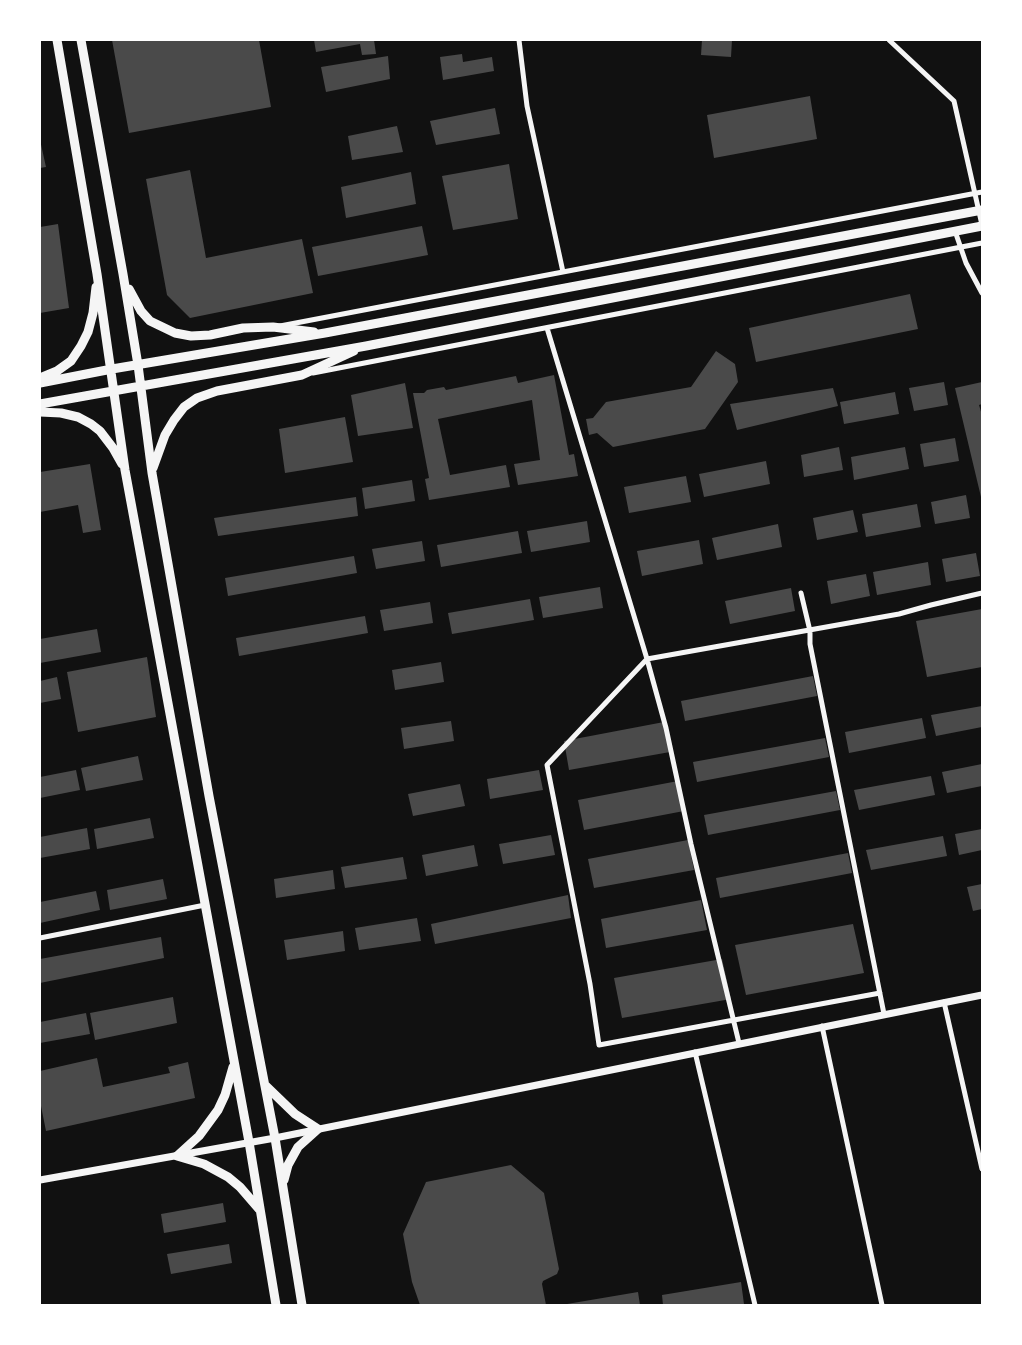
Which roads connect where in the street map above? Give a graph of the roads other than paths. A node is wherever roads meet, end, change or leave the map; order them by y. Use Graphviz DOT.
graph roads {
  1 [pos="57,40"];
  2 [pos="80,40"];
  3 [pos="519,40"];
  4 [pos="889,40"];
  5 [pos="982,192"];
  6 [pos="975,194"];
  7 [pos="981,211"];
  8 [pos="982,226"];
  9 [pos="955,231"];
  10 [pos="982,243"];
  11 [pos="960,247"];
  12 [pos="563,272"];
  13 [pos="97,274"];
  14 [pos="123,274"];
  15 [pos="982,293"];
  16 [pos="273,327"];
  17 [pos="548,328"];
  18 [pos="324,333"];
  19 [pos="366,346"];
  20 [pos="138,365"];
  21 [pos="112,369"];
  22 [pos="302,375"];
  23 [pos="40,378"];
  24 [pos="40,383"];
  25 [pos="140,386"];
  26 [pos="114,389"];
  27 [pos="40,404"];
  28 [pos="40,412"];
  29 [pos="125,470"];
  30 [pos="152,473"];
  31 [pos="801,593"];
  32 [pos="982,594"];
  33 [pos="810,631"];
  34 [pos="647,659"];
  35 [pos="205,905"];
  36 [pos="40,938"];
  37 [pos="880,993"];
  38 [pos="982,995"];
  39 [pos="944,1002"];
  40 [pos="884,1014"];
  41 [pos="822,1026"];
  42 [pos="739,1043"];
  43 [pos="696,1052"];
  44 [pos="234,1063"];
  45 [pos="264,1084"];
  46 [pos="318,1129"];
  47 [pos="275,1138"];
  48 [pos="177,1156"];
  49 [pos="982,1169"];
  50 [pos="40,1180"];
  51 [pos="283,1186"];
  52 [pos="260,1211"];
  53 [pos="276,1305"];
  54 [pos="302,1305"];
  55 [pos="755,1305"];
  56 [pos="882,1305"];
  1 -- 13 [label="main road"];
  2 -- 14 [label="main road"];
  3 -- 12 [label="street"];
  4 -- 6 [label="street"];
  5 -- 6 [label="street"];
  6 -- 7 [label="street"];
  6 -- 12 [label="street"];
  7 -- 8 [label="street"];
  7 -- 18 [label="main road"];
  8 -- 9 [label="main road"];
  9 -- 11 [label="street"];
  9 -- 19 [label="main road"];
  10 -- 11 [label="street"];
  11 -- 15 [label="street"];
  11 -- 17 [label="street"];
  12 -- 16 [label="street"];
  13 -- 21 [label="main road"];
  13 -- 23 [label="main road"];
  14 -- 16 [label="main road"];
  14 -- 20 [label="main road"];
  16 -- 18 [label="main road"];
  17 -- 22 [label="street"];
  17 -- 34 [label="street"];
  18 -- 20 [label="main road"];
  19 -- 22 [label="main road"];
  19 -- 25 [label="main road"];
  20 -- 21 [label="main road"];
  20 -- 25 [label="main road"];
  21 -- 24 [label="main road"];
  21 -- 26 [label="main road"];
  22 -- 30 [label="main road"];
  25 -- 26 [label="main road"];
  25 -- 30 [label="main road"];
  26 -- 27 [label="main road"];
  26 -- 29 [label="main road"];
  28 -- 29 [label="main road"];
  29 -- 35 [label="main road"];
  30 -- 45 [label="main road"];
  31 -- 33 [label="street"];
  32 -- 33 [label="street"];
  33 -- 34 [label="street"];
  33 -- 37 [label="street"];
  34 -- 37 [label="street"];
  34 -- 42 [label="street"];
  35 -- 36 [label="street"];
  35 -- 44 [label="main road"];
  37 -- 40 [label="street"];
  38 -- 39 [label="street"];
  39 -- 40 [label="street"];
  39 -- 49 [label="street"];
  40 -- 41 [label="street"];
  41 -- 42 [label="street"];
  41 -- 56 [label="street"];
  42 -- 43 [label="street"];
  43 -- 46 [label="street"];
  43 -- 55 [label="street"];
  44 -- 48 [label="main road"];
  44 -- 52 [label="main road"];
  45 -- 46 [label="main road"];
  45 -- 47 [label="main road"];
  46 -- 47 [label="street"];
  46 -- 51 [label="main road"];
  47 -- 48 [label="street"];
  47 -- 51 [label="main road"];
  48 -- 50 [label="street"];
  48 -- 52 [label="main road"];
  51 -- 54 [label="main road"];
  52 -- 53 [label="main road"];
}
